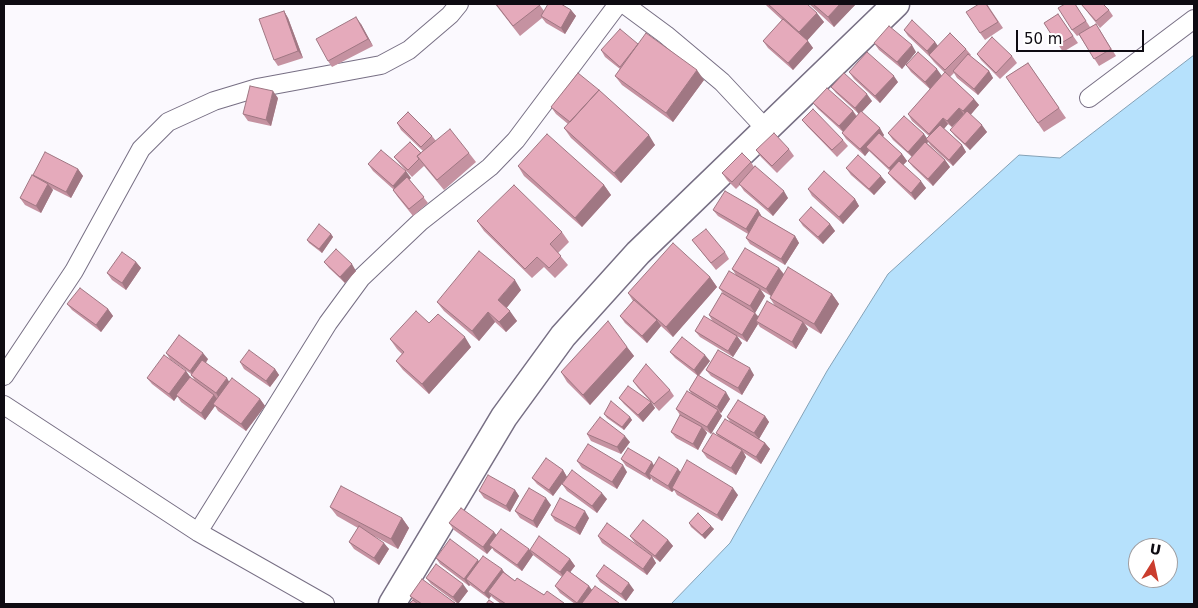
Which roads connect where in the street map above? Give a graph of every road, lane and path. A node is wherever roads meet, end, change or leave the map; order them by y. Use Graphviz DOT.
graph roads {
  1 [pos="459,4"];
  2 [pos="618,4"];
  3 [pos="624,4"];
  4 [pos="896,4"];
  5 [pos="1194,19"];
  6 [pos="1089,98"];
  7 [pos="765,128"];
  8 [pos="4,376"];
  9 [pos="4,405"];
  10 [pos="198,532"];
  11 [pos="325,604"];
  12 [pos="392,604"];
  1 -- 8 [label="street"];
  2 -- 10 [label="street"];
  3 -- 7 [label="street"];
  4 -- 7 [label="highway"];
  5 -- 6 [label="street"];
  7 -- 12 [label="highway"];
  9 -- 10 [label="street"];
  10 -- 11 [label="street"];
}
